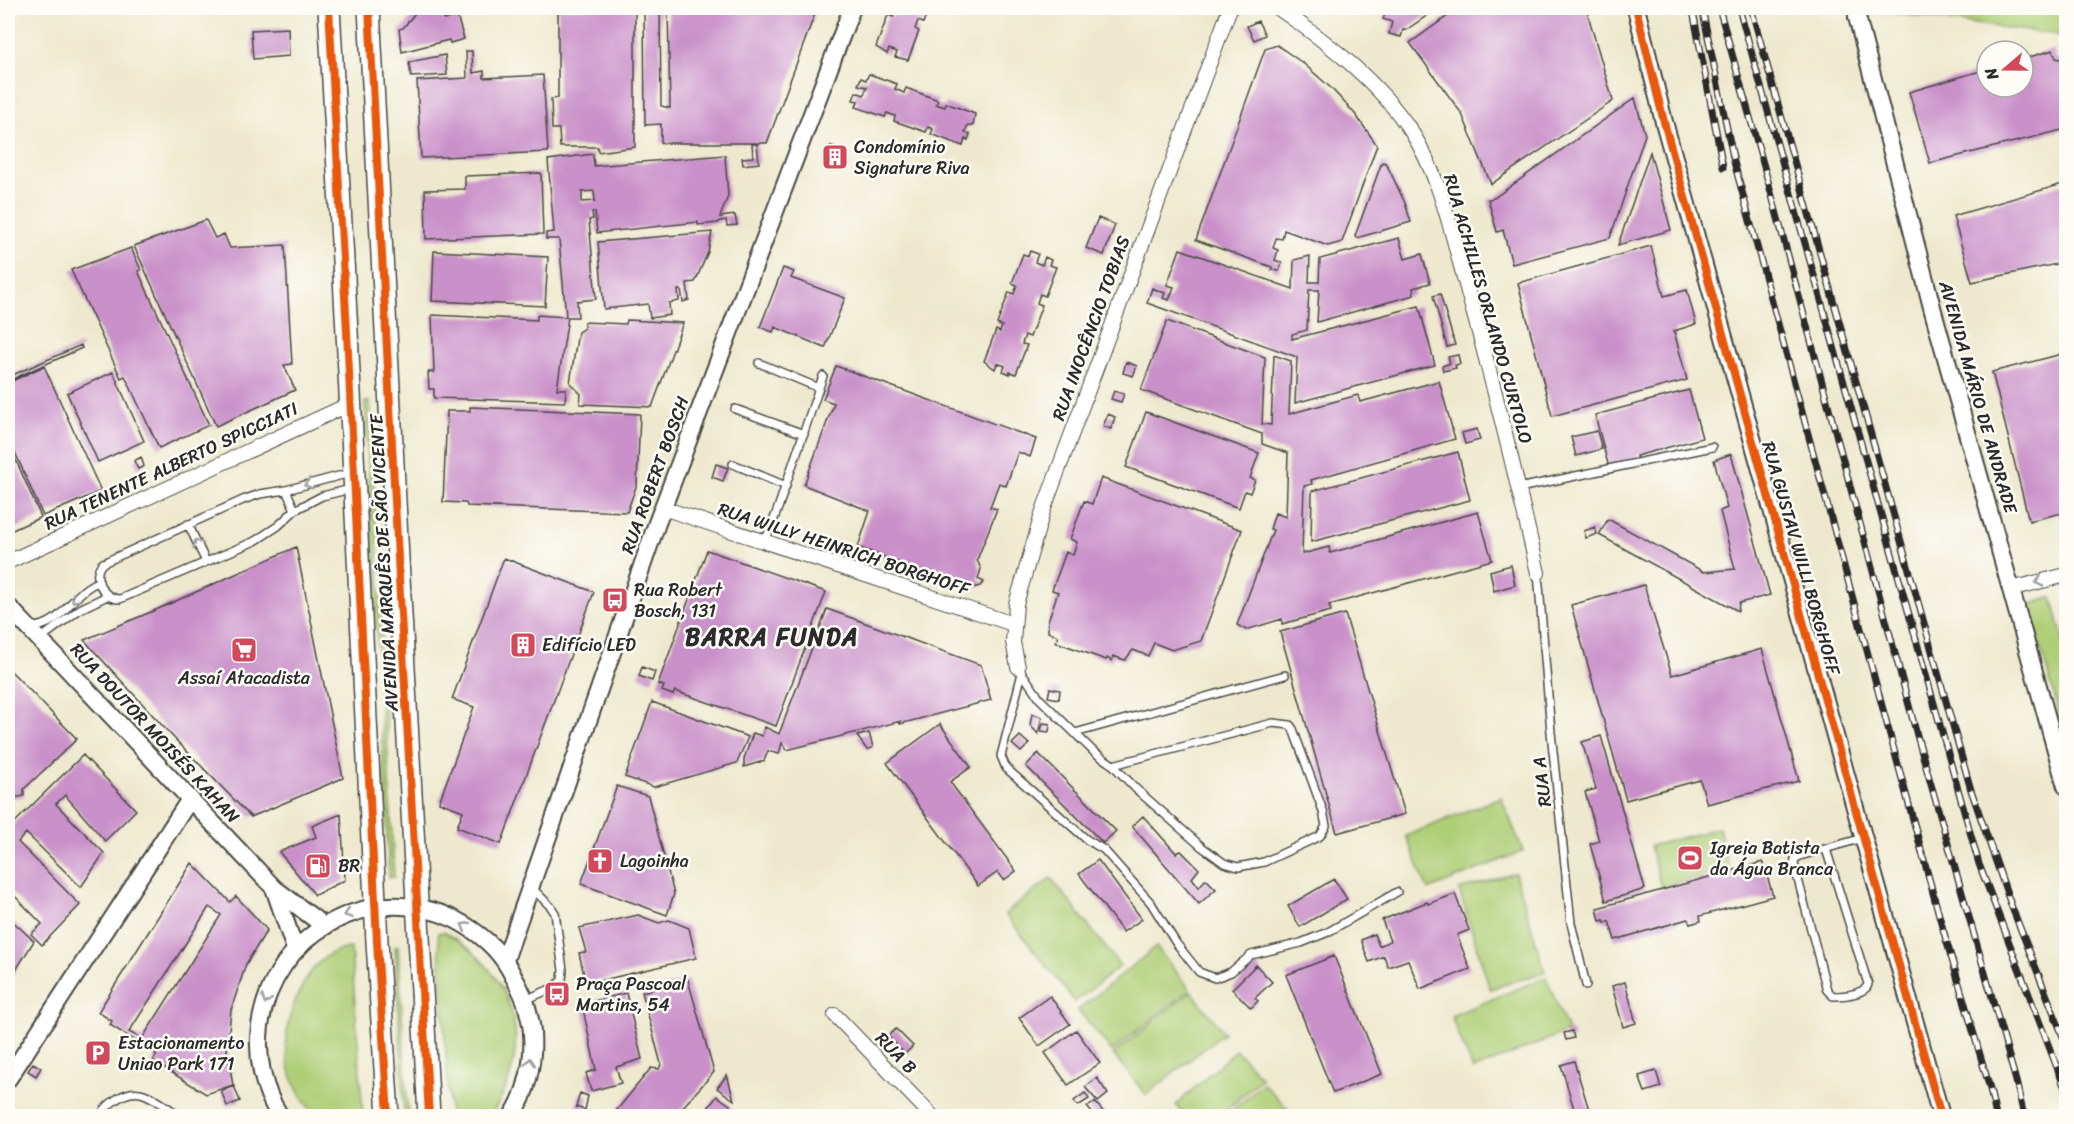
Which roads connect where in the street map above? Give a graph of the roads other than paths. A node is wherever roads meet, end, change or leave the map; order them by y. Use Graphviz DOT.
graph roads {
  1 [pos="328,8"];
  2 [pos="369,8"];
  3 [pos="852,8"];
  4 [pos="1230,8"];
  5 [pos="1278,8"];
  6 [pos="1636,8"];
  7 [pos="1855,11"];
  8 [pos="759,363"];
  9 [pos="823,376"];
  10 [pos="819,388"];
  11 [pos="350,404"];
  12 [pos="735,410"];
  13 [pos="804,434"];
  14 [pos="1712,447"];
  15 [pos="733,464"];
  16 [pos="354,480"];
  17 [pos="786,486"];
  18 [pos="1519,488"];
  19 [pos="286,490"];
  20 [pos="663,508"];
  21 [pos="295,510"];
  22 [pos="188,524"];
  23 [pos="765,542"];
  24 [pos="8,562"];
  25 [pos="206,562"];
  26 [pos="1538,573"];
  27 [pos="2067,575"];
  28 [pos="99,580"];
  29 [pos="2011,589"];
  30 [pos="107,596"];
  31 [pos="8,606"];
  32 [pos="1014,624"];
  33 [pos="34,633"];
  34 [pos="1020,670"];
  35 [pos="1285,675"];
  36 [pos="1075,733"];
  37 [pos="1113,765"];
  38 [pos="2067,786"];
  39 [pos="190,799"];
  40 [pos="1863,838"];
  41 [pos="1827,849"];
  42 [pos="530,887"];
  43 [pos="274,888"];
  44 [pos="1397,892"];
  45 [pos="376,907"];
  46 [pos="417,907"];
  47 [pos="324,926"];
  48 [pos="295,949"];
  49 [pos="505,960"];
  50 [pos="1586,985"];
  51 [pos="525,1000"];
  52 [pos="835,1015"];
  53 [pos="8,1079"];
  54 [pos="517,1114"];
  55 [pos="100,1116"];
  56 [pos="180,1116"];
  57 [pos="280,1116"];
  58 [pos="388,1116"];
  59 [pos="429,1116"];
  60 [pos="932,1116"];
  61 [pos="1941,1116"];
  1 -- 11 [label="main road, AVENIDA MARQUÊS DE SÃO VICENTE"];
  2 -- 46 [label="main road, AVENIDA MARQUÊS DE SÃO VICENTE"];
  3 -- 20 [label="street, RUA ROBERT BOSCH"];
  4 -- 32 [label="street, RUA INOCÊNCIO TOBIAS"];
  5 -- 18 [label="street, RUA ACHILLES ORLANDO CURTOLO"];
  6 -- 40 [label="street, RUA GUSTAV WILLI BORGHOFF"];
  7 -- 29 [label="street, AVENIDA MÁRIO DE ANDRADE"];
  8 -- 10 [label="lane"];
  9 -- 10 [label="lane"];
  10 -- 13 [label="lane"];
  11 -- 16 [label="main road, AVENIDA MARQUÊS DE SÃO VICENTE"];
  11 -- 24 [label="street, RUA TENENTE ALBERTO SPICCIATI"];
  12 -- 13 [label="lane"];
  13 -- 17 [label="lane"];
  14 -- 18 [label="lane"];
  15 -- 17 [label="lane"];
  16 -- 19 [label="lane, one-way"];
  16 -- 21 [label="lane"];
  16 -- 45 [label="main road, AVENIDA MARQUÊS DE SÃO VICENTE"];
  17 -- 23 [label="lane"];
  18 -- 26 [label="street, RUA ACHILLES ORLANDO CURTOLO"];
  19 -- 21 [label="lane"];
  19 -- 22 [label="lane"];
  20 -- 23 [label="street, RUA WILLY HEINRICH BORGHOFF"];
  20 -- 42 [label="street, RUA ROBERT BOSCH"];
  21 -- 25 [label="lane"];
  25 -- 22 [label="lane, one-way"];
  22 -- 28 [label="lane"];
  23 -- 32 [label="street, RUA WILLY HEINRICH BORGHOFF"];
  25 -- 30 [label="lane"];
  26 -- 50 [label="lane, RUA A"];
  27 -- 29 [label="street, one-way"];
  28 -- 30 [label="lane"];
  28 -- 33 [label="lane, one-way"];
  29 -- 38 [label="street, AVENIDA MÁRIO DE ANDRADE"];
  30 -- 33 [label="lane"];
  31 -- 33 [label="street, RUA DOUTOR MOISÉS KAHAN"];
  32 -- 34 [label="street, RUA INOCÊNCIO TOBIAS"];
  33 -- 39 [label="street, RUA DOUTOR MOISÉS KAHAN"];
  34 -- 36 [label="lane"];
  34 -- 44 [label="lane"];
  35 -- 36 [label="lane"];
  36 -- 37 [label="lane"];
  37 -- 37 [label="lane"];
  39 -- 43 [label="street, RUA DOUTOR MOISÉS KAHAN"];
  39 -- 53 [label="street"];
  40 -- 41 [label="lane"];
  40 -- 61 [label="street, RUA GUSTAV WILLI BORGHOFF"];
  41 -- 41 [label="lane"];
  42 -- 49 [label="street, RUA ROBERT BOSCH"];
  42 -- 51 [label="lane"];
  43 -- 47 [label="street, RUA DOUTOR MOISÉS KAHAN"];
  43 -- 48 [label="street, RUA DOUTOR MOISÉS KAHAN"];
  45 -- 46 [label="street"];
  45 -- 47 [label="street, one-way"];
  45 -- 58 [label="main road, AVENIDA MARQUÊS DE SÃO VICENTE"];
  49 -- 46 [label="street, one-way"];
  46 -- 59 [label="main road, AVENIDA MARQUÊS DE SÃO VICENTE"];
  47 -- 48 [label="street"];
  48 -- 57 [label="street, one-way"];
  49 -- 51 [label="street"];
  54 -- 51 [label="street, one-way"];
  52 -- 60 [label="street, RUA B"];
  55 -- 56 [label="lane"];
}
